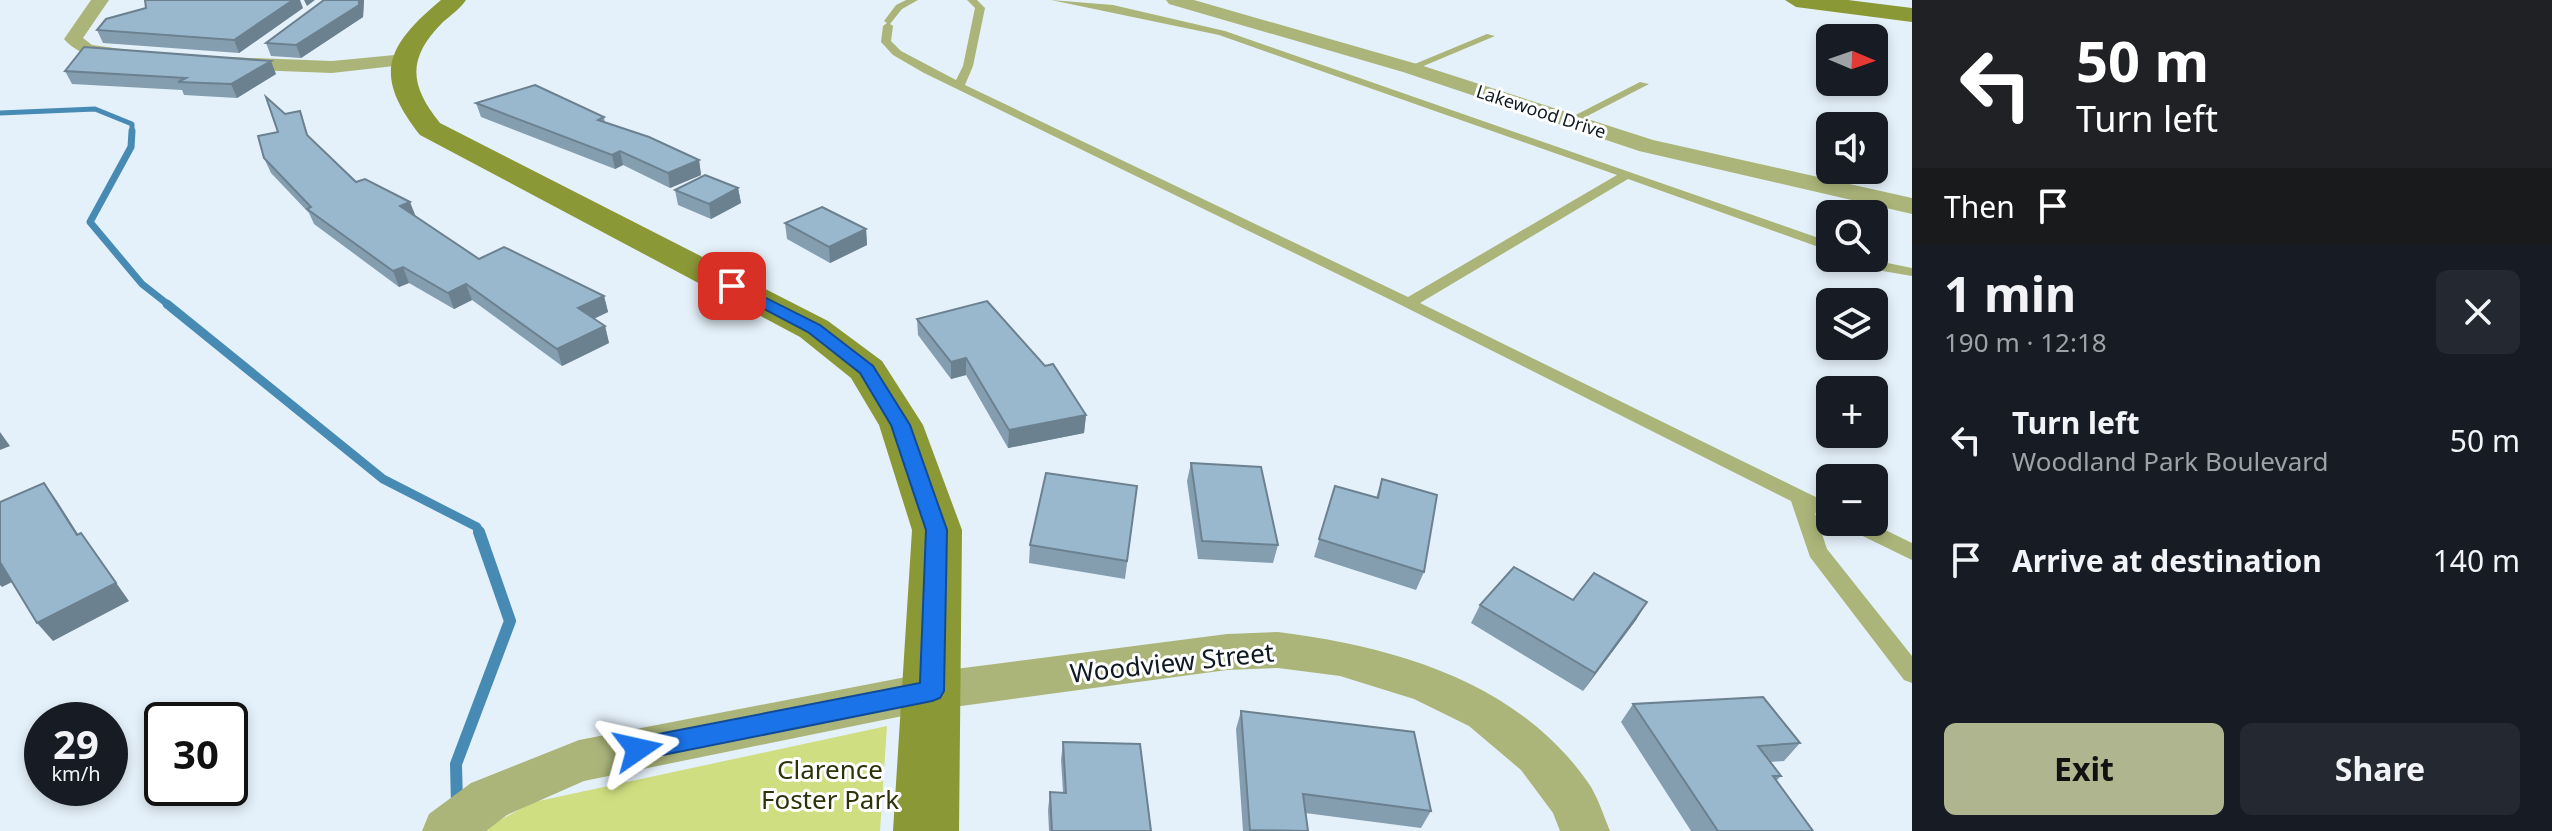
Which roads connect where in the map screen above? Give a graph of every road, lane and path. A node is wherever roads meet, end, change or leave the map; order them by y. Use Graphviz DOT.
graph roads {
  1 [pos="100,0"];
  2 [pos="455,0"];
  3 [pos="913,0"];
  4 [pos="973,0"];
  5 [pos="982,0"];
  6 [pos="1056,0"];
  7 [pos="1175,0"];
  8 [pos="1796,0"];
  9 [pos="1884,0"];
  10 [pos="1912,3"];
  11 [pos="1912,15"];
  12 [pos="1490,36"];
  13 [pos="267,46"];
  14 [pos="149,57"];
  15 [pos="405,60"];
  16 [pos="211,61"];
  17 [pos="242,64"];
  18 [pos="1410,68"];
  19 [pos="1644,84"];
  20 [pos="959,85"];
  21 [pos="1568,122"];
  22 [pos="1627,174"];
  23 [pos="1912,206"];
  24 [pos="1816,241"];
  25 [pos="1888,268"];
  26 [pos="1912,272"];
  27 [pos="1409,303"];
  28 [pos="1800,497"];
  29 [pos="1816,505"];
  30 [pos="1879,536"];
  31 [pos="1912,552"];
  32 [pos="1912,673"];
  33 [pos="932,691"];
  34 [pos="447,831"];
  35 [pos="926,831"];
  36 [pos="1585,831"];
  1 -- 14 [label="street"];
  2 -- 15 [label="street"];
  3 -- 20 [label="lane"];
  4 -- 5 [label="lane"];
  4 -- 20 [label="lane"];
  6 -- 22 [label="lane"];
  7 -- 18 [label="street, Lakewood Drive"];
  8 -- 11 [label="street"];
  9 -- 10 [label="street"];
  12 -- 18 [label="lane"];
  13 -- 17 [label="street"];
  15 -- 17 [label="street"];
  15 -- 33 [label="street"];
  16 -- 17 [label="street"];
  18 -- 21 [label="street, Lakewood Drive"];
  19 -- 21 [label="lane"];
  20 -- 27 [label="lane"];
  21 -- 23 [label="street, Lakewood Drive"];
  22 -- 24 [label="lane"];
  22 -- 27 [label="lane"];
  25 -- 26 [label="lane"];
  27 -- 28 [label="lane"];
  28 -- 29 [label="lane"];
  28 -- 32 [label="lane"];
  30 -- 31 [label="lane"];
  33 -- 34 [label="street, Woodview Street"];
  33 -- 35 [label="street"];
  33 -- 36 [label="street, Woodview Street"];
}
